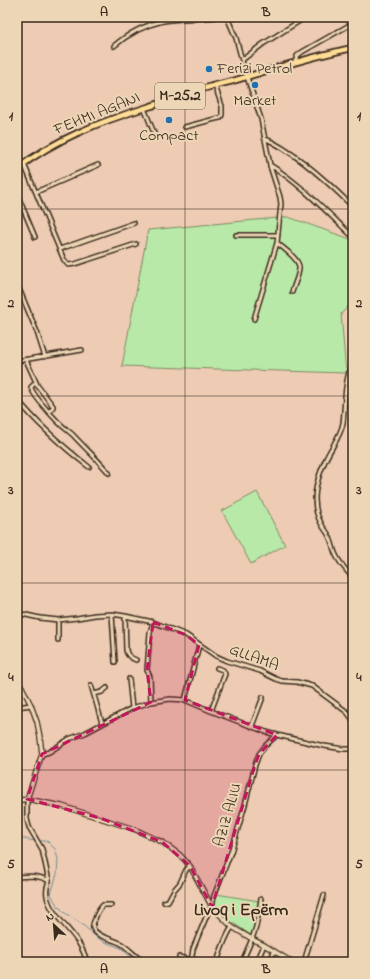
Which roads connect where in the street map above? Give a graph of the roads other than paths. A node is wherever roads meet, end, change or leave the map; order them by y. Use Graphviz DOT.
graph roads {
  1 [pos="216,17"];
  2 [pos="227,17"];
  3 [pos="306,17"];
  4 [pos="353,23"];
  5 [pos="114,46"];
  6 [pos="353,48"];
  7 [pos="242,60"];
  8 [pos="295,62"];
  9 [pos="246,77"];
  10 [pos="215,86"];
  11 [pos="144,108"];
  12 [pos="185,127"];
  13 [pos="156,138"];
  14 [pos="264,138"];
  15 [pos="24,164"];
  16 [pos="98,165"];
  17 [pos="270,165"];
  18 [pos="17,169"];
  19 [pos="36,192"];
  20 [pos="17,194"];
  21 [pos="352,206"];
  22 [pos="134,223"];
  23 [pos="236,235"];
  24 [pos="278,235"];
  25 [pos="35,237"];
  26 [pos="353,237"];
  27 [pos="277,243"];
  28 [pos="136,244"];
  29 [pos="60,249"];
  30 [pos="17,284"];
  31 [pos="292,292"];
  32 [pos="254,319"];
  33 [pos="82,350"];
  34 [pos="45,357"];
  35 [pos="26,360"];
  36 [pos="17,361"];
  37 [pos="353,366"];
  38 [pos="348,376"];
  39 [pos="353,376"];
  40 [pos="36,382"];
  41 [pos="17,399"];
  42 [pos="49,412"];
  43 [pos="89,466"];
  44 [pos="109,473"];
  45 [pos="353,578"];
  46 [pos="17,613"];
  47 [pos="112,614"];
  48 [pos="125,616"];
  49 [pos="58,620"];
  50 [pos="153,622"];
  51 [pos="58,640"];
  52 [pos="199,645"];
  53 [pos="136,660"];
  54 [pos="115,662"];
  55 [pos="218,668"];
  56 [pos="129,679"];
  57 [pos="17,680"];
  58 [pos="91,685"];
  59 [pos="107,688"];
  60 [pos="94,694"];
  61 [pos="263,697"];
  62 [pos="185,700"];
  63 [pos="151,702"];
  64 [pos="31,705"];
  65 [pos="17,707"];
  66 [pos="132,708"];
  67 [pos="211,711"];
  68 [pos="353,720"];
  69 [pos="102,723"];
  70 [pos="252,726"];
  71 [pos="277,735"];
  72 [pos="353,749"];
  73 [pos="42,754"];
  74 [pos="26,800"];
  75 [pos="17,801"];
  76 [pos="190,866"];
  77 [pos="17,877"];
  78 [pos="49,881"];
  79 [pos="324,895"];
  80 [pos="261,899"];
  81 [pos="164,902"];
  82 [pos="111,905"];
  83 [pos="212,907"];
  84 [pos="232,927"];
  85 [pos="252,940"];
  86 [pos="264,945"];
  87 [pos="274,951"];
  88 [pos="179,957"];
  89 [pos="285,960"];
  90 [pos="191,961"];
  91 [pos="87,962"];
  92 [pos="149,962"];
  93 [pos="217,962"];
  94 [pos="242,962"];
  95 [pos="257,962"];
  96 [pos="270,962"];
  97 [pos="292,962"];
  98 [pos="304,962"];
  1 -- 5 [label="street"];
  2 -- 7 [label="street"];
  3 -- 7 [label="street"];
  4 -- 8 [label="street"];
  6 -- 8 [label="main road, FEHMI AGANI / M-25.2"];
  7 -- 9 [label="street"];
  8 -- 9 [label="main road, FEHMI AGANI / M-25.2"];
  9 -- 10 [label="main road, FEHMI AGANI / M-25.2"];
  9 -- 14 [label="street"];
  10 -- 11 [label="main road, FEHMI AGANI / M-25.2"];
  10 -- 12 [label="street"];
  11 -- 13 [label="street"];
  11 -- 15 [label="main road, FEHMI AGANI / M-25.2"];
  14 -- 17 [label="street"];
  14 -- 21 [label="street"];
  15 -- 18 [label="main road, FEHMI AGANI / M-25.2"];
  15 -- 19 [label="street"];
  16 -- 19 [label="street"];
  17 -- 24 [label="street"];
  17 -- 26 [label="street"];
  19 -- 29 [label="street"];
  20 -- 25 [label="street"];
  22 -- 29 [label="street"];
  23 -- 24 [label="street"];
  24 -- 27 [label="street"];
  27 -- 31 [label="street"];
  27 -- 32 [label="street"];
  28 -- 29 [label="street"];
  30 -- 34 [label="street"];
  33 -- 34 [label="street"];
  34 -- 35 [label="street"];
  35 -- 36 [label="street"];
  35 -- 40 [label="street"];
  37 -- 38 [label="street"];
  38 -- 39 [label="street"];
  38 -- 45 [label="street"];
  40 -- 42 [label="street"];
  40 -- 42 [label="street"];
  41 -- 43 [label="street"];
  42 -- 44 [label="street"];
  46 -- 49 [label="street, GLLAMA"];
  47 -- 48 [label="street, GLLAMA"];
  47 -- 49 [label="street, GLLAMA"];
  47 -- 54 [label="street"];
  48 -- 50 [label="street, GLLAMA"];
  48 -- 53 [label="street"];
  49 -- 51 [label="street"];
  50 -- 52 [label="street, GLLAMA"];
  50 -- 63 [label="street"];
  52 -- 62 [label="street"];
  52 -- 68 [label="street, GLLAMA"];
  55 -- 67 [label="street"];
  56 -- 66 [label="street"];
  57 -- 64 [label="street"];
  58 -- 60 [label="street"];
  59 -- 60 [label="street"];
  60 -- 69 [label="street"];
  61 -- 70 [label="street"];
  62 -- 63 [label="street"];
  62 -- 67 [label="street"];
  63 -- 66 [label="street"];
  64 -- 65 [label="street"];
  64 -- 73 [label="street"];
  66 -- 69 [label="street"];
  67 -- 70 [label="street"];
  69 -- 73 [label="street"];
  70 -- 71 [label="street"];
  71 -- 72 [label="street"];
  71 -- 83 [label="street, AZIZ ALIU"];
  73 -- 74 [label="street"];
  74 -- 75 [label="street"];
  74 -- 76 [label="street"];
  74 -- 78 [label="street"];
  76 -- 81 [label="street"];
  76 -- 83 [label="street"];
  77 -- 78 [label="street"];
  78 -- 91 [label="street"];
  79 -- 98 [label="street"];
  80 -- 85 [label="street"];
  82 -- 92 [label="street"];
  83 -- 84 [label="street"];
  83 -- 90 [label="street, AZIZ ALIU"];
  84 -- 85 [label="street"];
  84 -- 93 [label="street"];
  85 -- 86 [label="street"];
  85 -- 94 [label="street"];
  86 -- 87 [label="street"];
  86 -- 95 [label="street"];
  87 -- 89 [label="street"];
  87 -- 96 [label="street"];
  88 -- 90 [label="street"];
  89 -- 97 [label="street"];
}
